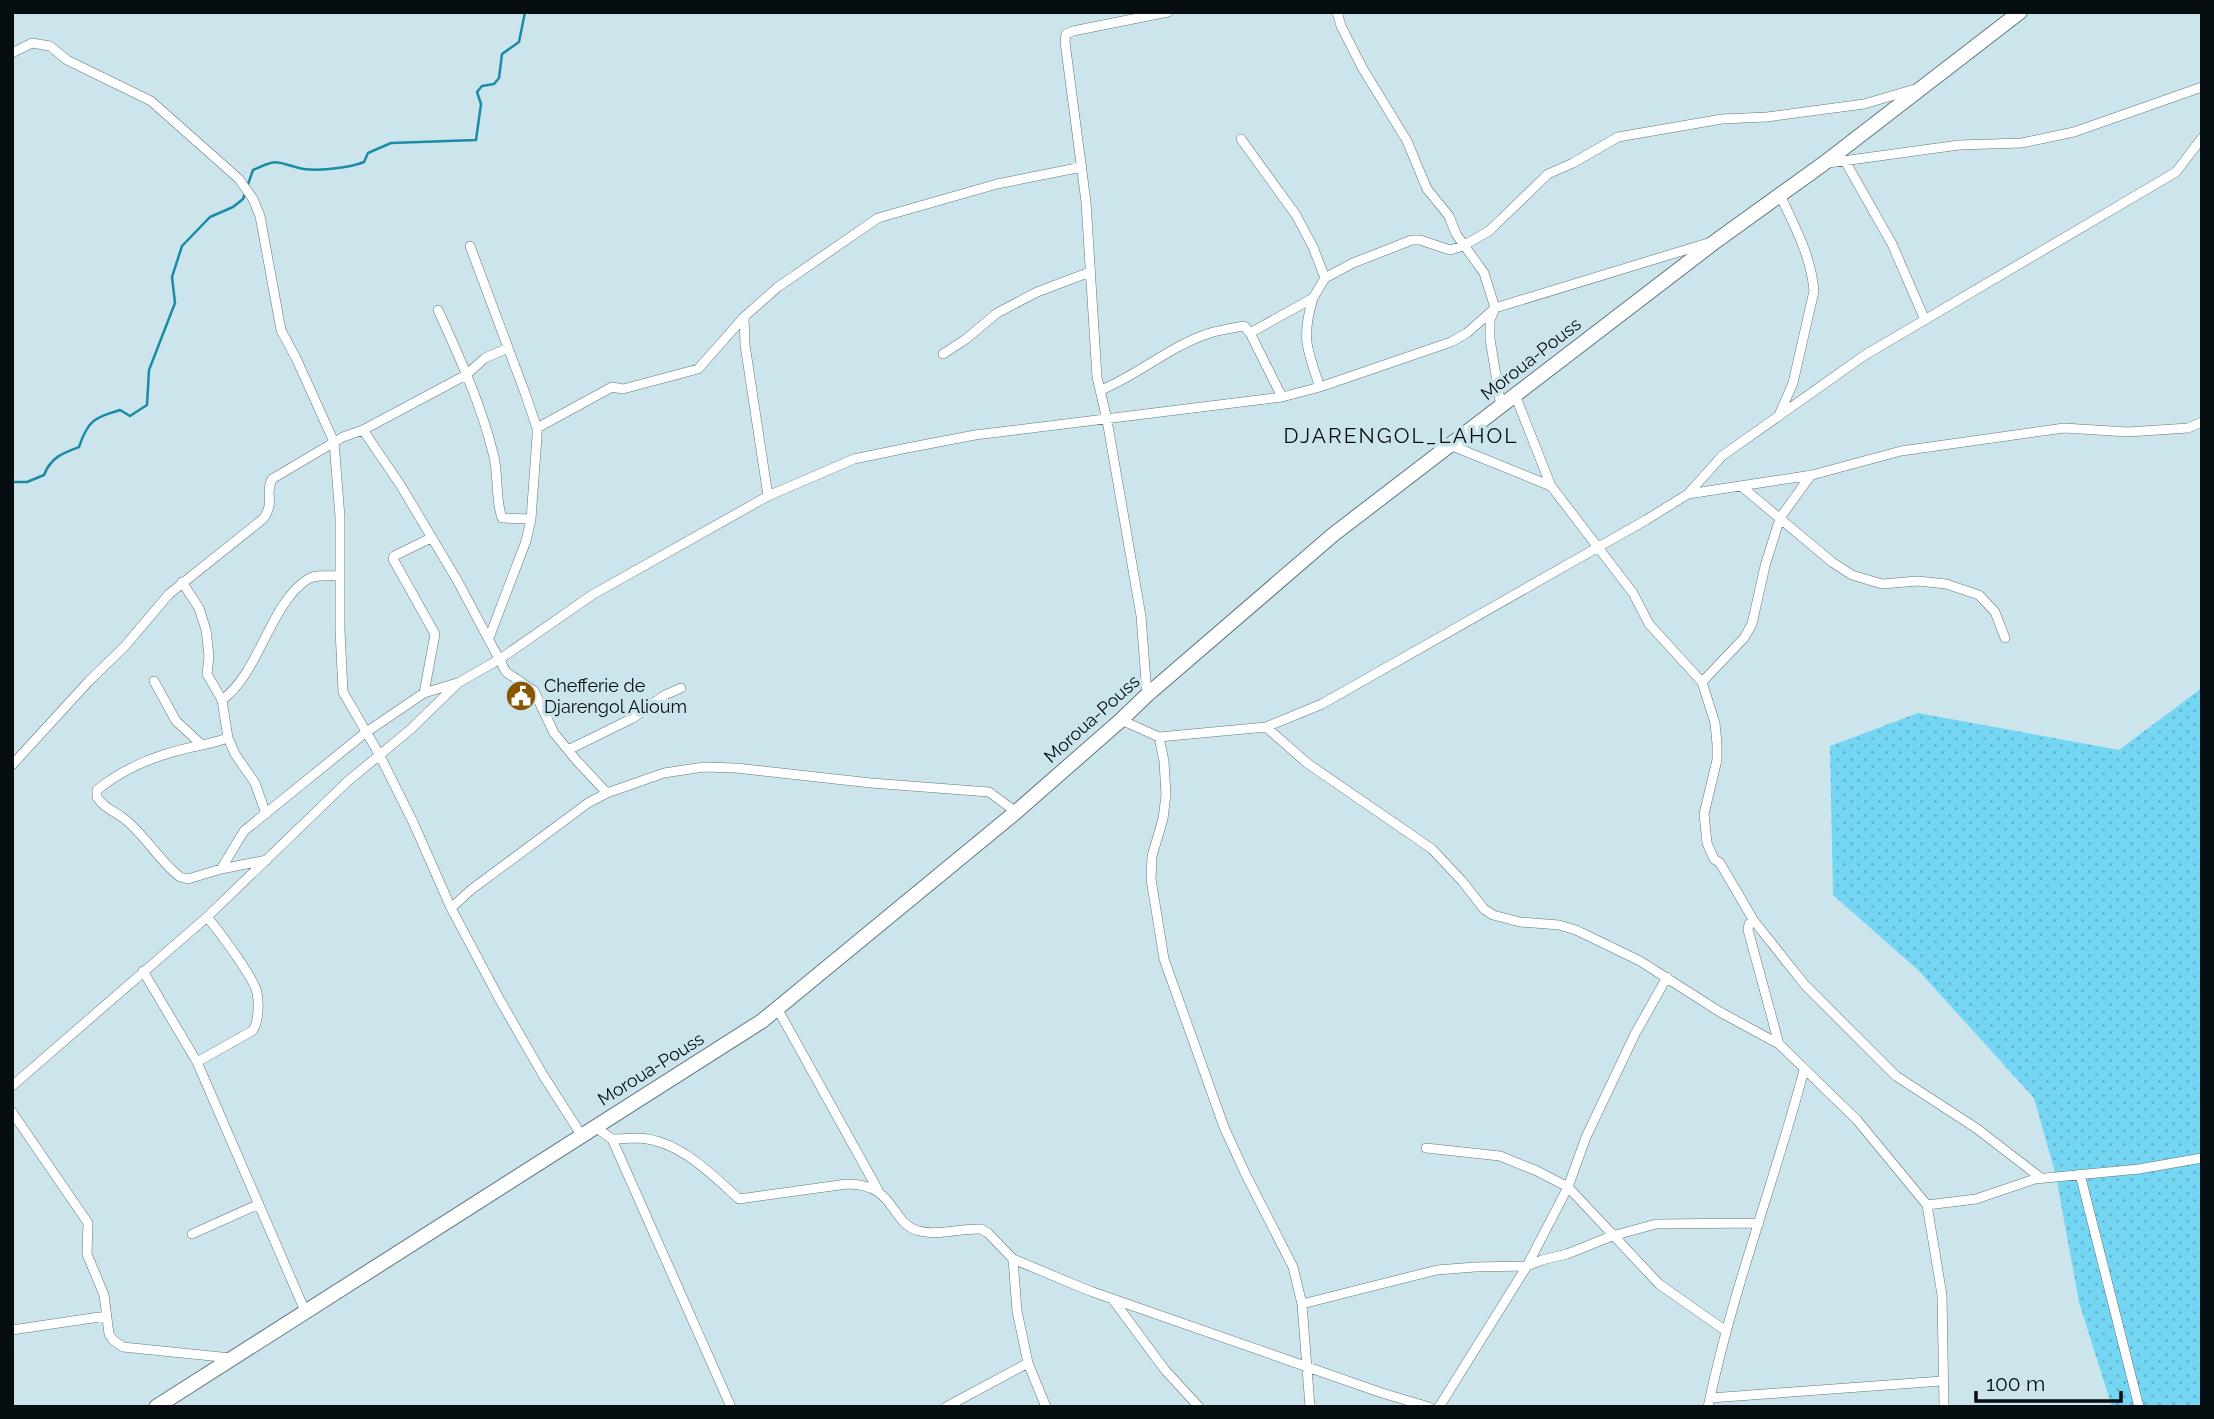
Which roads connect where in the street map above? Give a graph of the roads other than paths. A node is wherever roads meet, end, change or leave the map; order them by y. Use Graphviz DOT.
graph roads {
  1 [pos="1168,12"];
  2 [pos="1337,12"];
  3 [pos="2020,12"];
  4 [pos="12,53"];
  5 [pos="1923,87"];
  6 [pos="2202,88"];
  7 [pos="2202,138"];
  8 [pos="1241,139"];
  9 [pos="1845,161"];
  10 [pos="1823,164"];
  11 [pos="1082,167"];
  12 [pos="1780,195"];
  13 [pos="1716,241"];
  14 [pos="470,246"];
  15 [pos="1464,246"];
  16 [pos="1090,272"];
  17 [pos="1325,278"];
  18 [pos="1313,299"];
  19 [pos="1495,308"];
  20 [pos="438,310"];
  21 [pos="744,317"];
  22 [pos="1925,320"];
  23 [pos="1250,333"];
  24 [pos="508,348"];
  25 [pos="943,354"];
  26 [pos="466,375"];
  27 [pos="1320,387"];
  28 [pos="1101,390"];
  29 [pos="1515,395"];
  30 [pos="1282,397"];
  31 [pos="1501,406"];
  32 [pos="1779,415"];
  33 [pos="1107,420"];
  34 [pos="2202,422"];
  35 [pos="537,428"];
  36 [pos="363,430"];
  37 [pos="334,442"];
  38 [pos="1450,445"];
  39 [pos="1812,475"];
  40 [pos="1551,486"];
  41 [pos="1741,486"];
  42 [pos="1688,494"];
  43 [pos="768,496"];
  44 [pos="1780,518"];
  45 [pos="531,519"];
  46 [pos="431,538"];
  47 [pos="1598,546"];
  48 [pos="340,576"];
  49 [pos="182,583"];
  50 [pos="489,638"];
  51 [pos="2005,638"];
  52 [pos="500,659"];
  53 [pos="154,681"];
  54 [pos="1702,682"];
  55 [pos="458,683"];
  56 [pos="681,688"];
  57 [pos="424,693"];
  58 [pos="1147,695"];
  59 [pos="222,700"];
  60 [pos="1121,720"];
  61 [pos="1266,727"];
  62 [pos="365,733"];
  63 [pos="1159,737"];
  64 [pos="228,738"];
  65 [pos="202,745"];
  66 [pos="568,750"];
  67 [pos="379,754"];
  68 [pos="12,765"];
  69 [pos="607,793"];
  70 [pos="1016,812"];
  71 [pos="266,814"];
  72 [pos="267,860"];
  73 [pos="221,869"];
  74 [pos="451,908"];
  75 [pos="207,917"];
  76 [pos="1754,921"];
  77 [pos="143,971"];
  78 [pos="1667,977"];
  79 [pos="777,1007"];
  80 [pos="1779,1044"];
  81 [pos="197,1062"];
  82 [pos="1804,1070"];
  83 [pos="12,1086"];
  84 [pos="12,1112"];
  85 [pos="595,1127"];
  86 [pos="582,1136"];
  87 [pos="612,1139"];
  88 [pos="1426,1148"];
  89 [pos="2202,1158"];
  90 [pos="2080,1174"];
  91 [pos="2041,1178"];
  92 [pos="1568,1187"];
  93 [pos="878,1190"];
  94 [pos="259,1204"];
  95 [pos="1927,1205"];
  96 [pos="1759,1223"];
  97 [pos="192,1234"];
  98 [pos="1612,1236"];
  99 [pos="1013,1259"];
  100 [pos="1527,1266"];
  101 [pos="1113,1299"];
  102 [pos="1302,1304"];
  103 [pos="305,1311"];
  104 [pos="106,1316"];
  105 [pos="12,1330"];
  106 [pos="1726,1331"];
  107 [pos="231,1359"];
  108 [pos="1028,1363"];
  109 [pos="1308,1367"];
  110 [pos="1942,1381"];
  111 [pos="1709,1402"];
  112 [pos="156,1407"];
  113 [pos="731,1407"];
  114 [pos="946,1407"];
  115 [pos="1045,1407"];
  116 [pos="1199,1407"];
  117 [pos="1310,1407"];
  118 [pos="1429,1407"];
  119 [pos="1439,1407"];
  120 [pos="1944,1407"];
  121 [pos="2139,1407"];
  1 -- 11 [label="street"];
  2 -- 15 [label="street"];
  3 -- 5 [label="main road, Moroua-Pouss"];
  4 -- 37 [label="street"];
  5 -- 10 [label="main road, Moroua-Pouss"];
  5 -- 15 [label="street"];
  6 -- 9 [label="street"];
  7 -- 22 [label="street"];
  8 -- 17 [label="street"];
  9 -- 10 [label="street"];
  9 -- 22 [label="street"];
  10 -- 12 [label="main road, Moroua-Pouss"];
  11 -- 16 [label="street"];
  11 -- 21 [label="street"];
  12 -- 13 [label="main road, Moroua-Pouss"];
  12 -- 32 [label="street"];
  13 -- 19 [label="street"];
  13 -- 29 [label="main road, Moroua-Pouss"];
  14 -- 24 [label="street"];
  15 -- 17 [label="street"];
  15 -- 19 [label="street"];
  16 -- 25 [label="street"];
  16 -- 28 [label="street"];
  17 -- 18 [label="street"];
  18 -- 23 [label="street"];
  18 -- 27 [label="street"];
  19 -- 27 [label="street"];
  19 -- 31 [label="street"];
  20 -- 26 [label="street"];
  21 -- 35 [label="street"];
  21 -- 43 [label="street"];
  22 -- 32 [label="street"];
  23 -- 28 [label="street"];
  23 -- 30 [label="street"];
  24 -- 26 [label="street"];
  24 -- 35 [label="street"];
  26 -- 36 [label="street"];
  26 -- 45 [label="street"];
  27 -- 30 [label="street"];
  28 -- 33 [label="street"];
  29 -- 31 [label="main road, Moroua-Pouss"];
  29 -- 40 [label="street"];
  30 -- 33 [label="street"];
  31 -- 38 [label="main road, Moroua-Pouss"];
  32 -- 42 [label="street"];
  33 -- 43 [label="street"];
  33 -- 58 [label="street"];
  34 -- 39 [label="street"];
  35 -- 45 [label="street"];
  36 -- 37 [label="street"];
  36 -- 46 [label="street"];
  37 -- 48 [label="street"];
  37 -- 49 [label="street"];
  38 -- 40 [label="street"];
  38 -- 58 [label="main road, Moroua-Pouss"];
  39 -- 41 [label="street"];
  39 -- 44 [label="street"];
  40 -- 47 [label="street"];
  41 -- 42 [label="street"];
  41 -- 44 [label="street"];
  42 -- 47 [label="street"];
  43 -- 52 [label="street"];
  44 -- 51 [label="street"];
  44 -- 54 [label="street"];
  45 -- 50 [label="street"];
  46 -- 50 [label="street"];
  46 -- 57 [label="street"];
  47 -- 54 [label="street"];
  47 -- 61 [label="street"];
  48 -- 59 [label="street"];
  48 -- 62 [label="street"];
  49 -- 59 [label="street"];
  49 -- 68 [label="street"];
  50 -- 52 [label="street"];
  52 -- 55 [label="street"];
  52 -- 66 [label="street"];
  53 -- 65 [label="street"];
  54 -- 76 [label="street"];
  55 -- 57 [label="street"];
  55 -- 67 [label="street"];
  56 -- 66 [label="street"];
  57 -- 62 [label="street"];
  58 -- 60 [label="main road, Moroua-Pouss"];
  59 -- 64 [label="street"];
  60 -- 63 [label="street"];
  60 -- 70 [label="main road, Moroua-Pouss"];
  61 -- 63 [label="street"];
  61 -- 78 [label="street"];
  62 -- 67 [label="street"];
  62 -- 71 [label="street"];
  63 -- 102 [label="street"];
  64 -- 65 [label="street"];
  64 -- 71 [label="street"];
  65 -- 73 [label="street"];
  66 -- 69 [label="street"];
  67 -- 72 [label="street"];
  67 -- 74 [label="street"];
  69 -- 70 [label="street"];
  69 -- 74 [label="street"];
  70 -- 79 [label="main road, Moroua-Pouss"];
  71 -- 73 [label="street"];
  72 -- 73 [label="street"];
  72 -- 75 [label="street"];
  74 -- 86 [label="street"];
  75 -- 77 [label="street"];
  75 -- 81 [label="street"];
  76 -- 80 [label="street"];
  76 -- 91 [label="street"];
  77 -- 81 [label="street"];
  77 -- 83 [label="street"];
  78 -- 80 [label="street"];
  78 -- 92 [label="street"];
  79 -- 85 [label="main road, Moroua-Pouss"];
  79 -- 93 [label="street"];
  80 -- 82 [label="street"];
  81 -- 94 [label="street"];
  82 -- 95 [label="street"];
  82 -- 96 [label="street"];
  84 -- 104 [label="street"];
  85 -- 86 [label="main road, Moroua-Pouss"];
  85 -- 87 [label="street"];
  86 -- 103 [label="main road, Moroua-Pouss"];
  87 -- 93 [label="street"];
  87 -- 113 [label="street"];
  88 -- 92 [label="street"];
  89 -- 90 [label="street"];
  90 -- 91 [label="street"];
  90 -- 121 [label="street"];
  91 -- 95 [label="street"];
  92 -- 98 [label="street"];
  92 -- 100 [label="street"];
  93 -- 99 [label="street"];
  94 -- 97 [label="street"];
  94 -- 103 [label="street"];
  95 -- 110 [label="street"];
  96 -- 98 [label="street"];
  96 -- 106 [label="street"];
  98 -- 100 [label="street"];
  98 -- 106 [label="street"];
  99 -- 101 [label="street"];
  99 -- 108 [label="street"];
  100 -- 102 [label="street"];
  100 -- 119 [label="street"];
  101 -- 109 [label="street"];
  101 -- 116 [label="street"];
  102 -- 109 [label="street"];
  103 -- 107 [label="main road, Moroua-Pouss"];
  104 -- 105 [label="street"];
  104 -- 107 [label="street"];
  106 -- 111 [label="street"];
  107 -- 112 [label="main road, Moroua-Pouss"];
  108 -- 114 [label="street"];
  108 -- 115 [label="street"];
  109 -- 117 [label="street"];
  109 -- 118 [label="street"];
  110 -- 111 [label="street"];
  110 -- 120 [label="street"];
}
